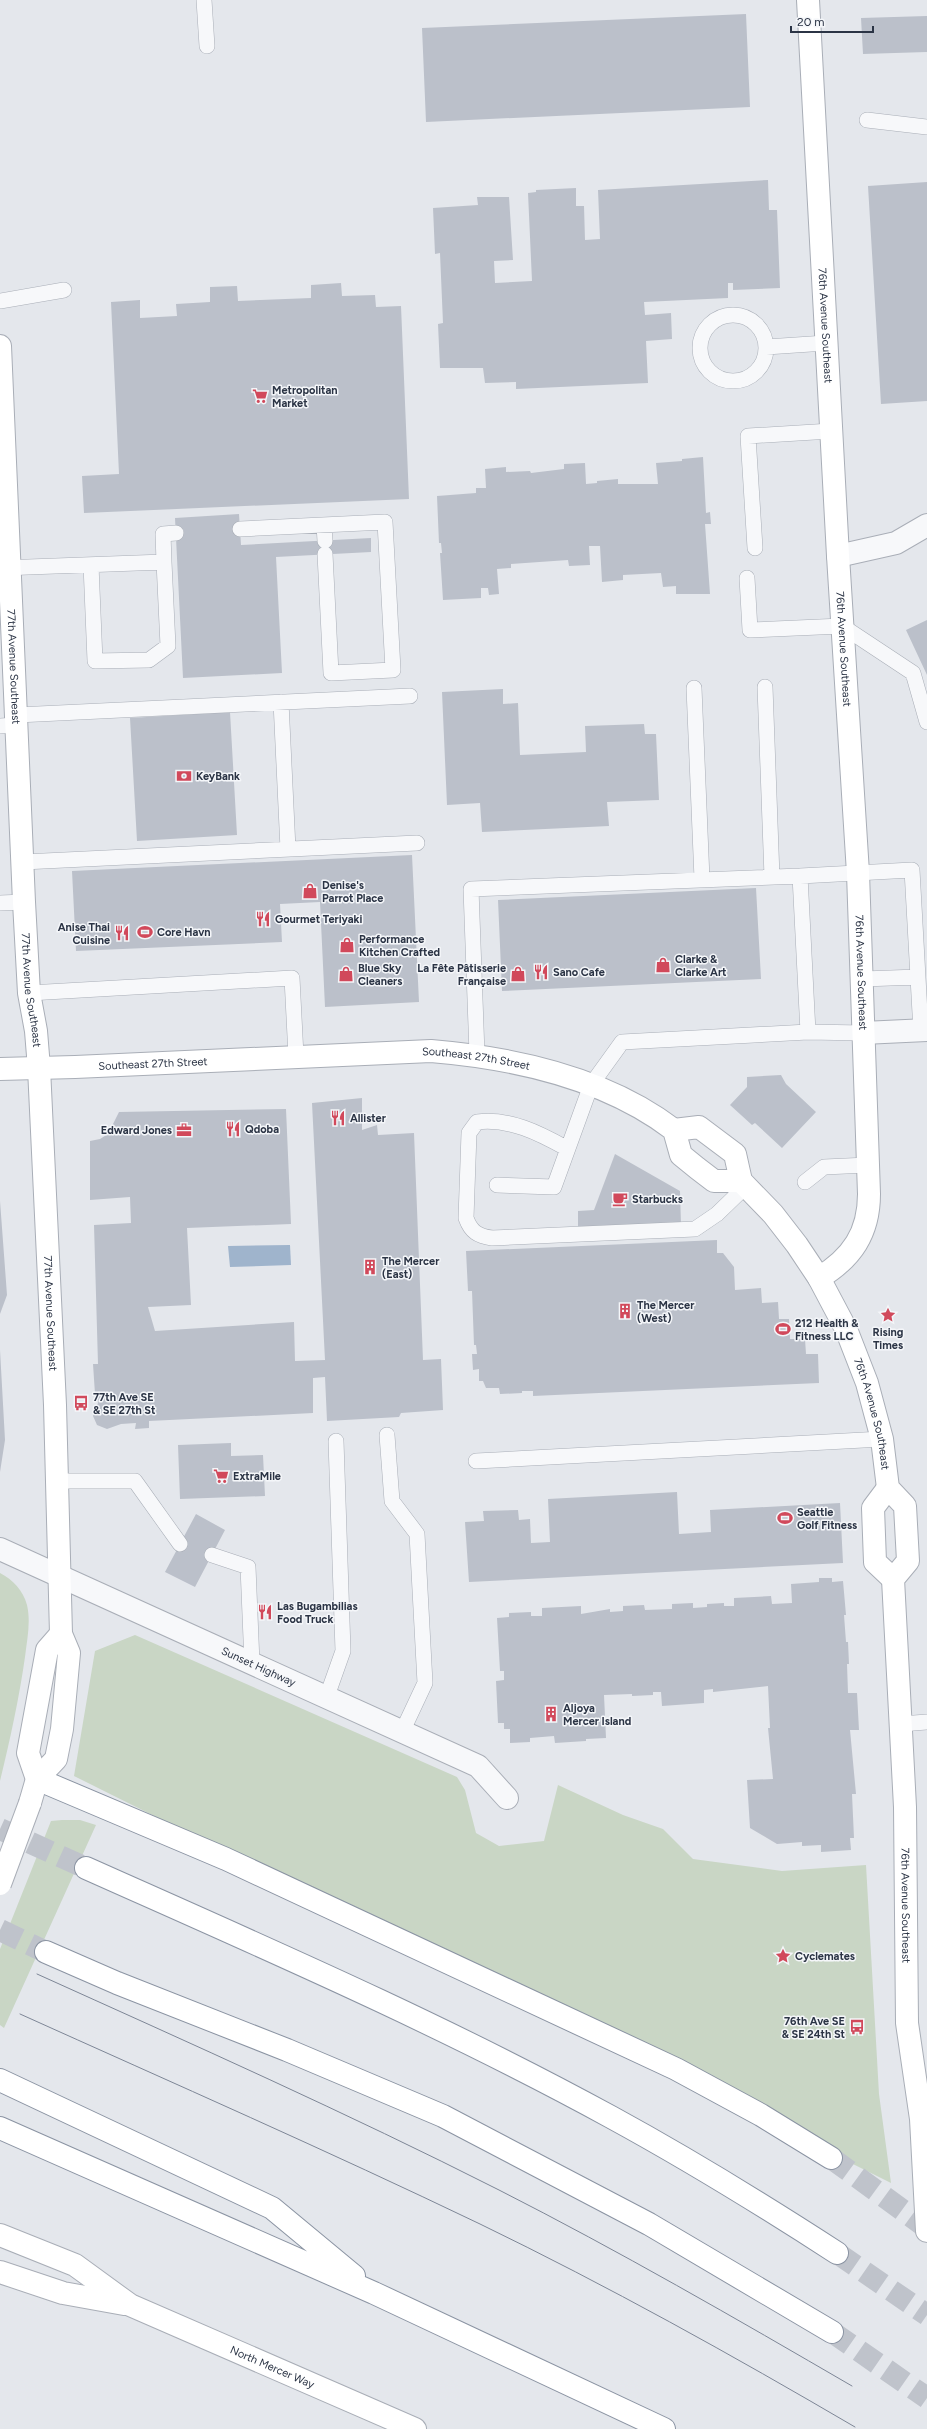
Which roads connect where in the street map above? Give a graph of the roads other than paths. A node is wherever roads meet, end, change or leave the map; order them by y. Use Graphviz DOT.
graph roads {
  1 [pos="204,0"];
  2 [pos="808,0"];
  3 [pos="206,46"];
  4 [pos="867,120"];
  5 [pos="927,127"];
  6 [pos="64,290"];
  7 [pos="0,301"];
  8 [pos="826,344"];
  9 [pos="0,346"];
  10 [pos="766,347"];
  11 [pos="1,395"];
  12 [pos="831,431"];
  13 [pos="4,510"];
  14 [pos="324,525"];
  15 [pos="927,525"];
  16 [pos="240,529"];
  17 [pos="176,533"];
  18 [pos="755,548"];
  19 [pos="838,556"];
  20 [pos="164,562"];
  21 [pos="91,564"];
  22 [pos="5,568"];
  23 [pos="747,578"];
  24 [pos="842,626"];
  25 [pos="7,658"];
  26 [pos="765,687"];
  27 [pos="694,688"];
  28 [pos="410,696"];
  29 [pos="281,702"];
  30 [pos="11,722"];
  31 [pos="927,722"];
  32 [pos="417,843"];
  33 [pos="288,849"];
  34 [pos="23,862"];
  35 [pos="858,873"];
  36 [pos="800,876"];
  37 [pos="772,877"];
  38 [pos="702,879"];
  39 [pos="24,902"];
  40 [pos="0,903"];
  41 [pos="918,977"];
  42 [pos="863,979"];
  43 [pos="29,993"];
  44 [pos="924,1031"];
  45 [pos="808,1032"];
  46 [pos="863,1033"];
  47 [pos="477,1054"];
  48 [pos="296,1056"];
  49 [pos="39,1068"];
  50 [pos="0,1069"];
  51 [pos="591,1085"];
  52 [pos="674,1130"];
  53 [pos="566,1148"];
  54 [pos="868,1165"];
  55 [pos="805,1182"];
  56 [pos="743,1183"];
  57 [pos="497,1185"];
  58 [pos="819,1278"];
  59 [pos="387,1435"];
  60 [pos="882,1439"];
  61 [pos="336,1441"];
  62 [pos="476,1461"];
  63 [pos="58,1481"];
  64 [pos="888,1488"];
  65 [pos="180,1544"];
  66 [pos="0,1549"];
  67 [pos="212,1555"];
  68 [pos="61,1575"];
  69 [pos="893,1579"];
  70 [pos="61,1634"];
  71 [pos="252,1663"];
  72 [pos="326,1699"];
  73 [pos="927,1722"];
  74 [pos="901,1724"];
  75 [pos="402,1732"];
  76 [pos="37,1780"];
  77 [pos="507,1798"];
  78 [pos="86,1868"];
  79 [pos="0,1884"];
  80 [pos="46,1952"];
  81 [pos="0,2080"];
  82 [pos="924,2119"];
  83 [pos="0,2128"];
  84 [pos="831,2158"];
  85 [pos="927,2231"];
  86 [pos="0,2235"];
  87 [pos="837,2253"];
  88 [pos="0,2272"];
  89 [pos="374,2293"];
  90 [pos="130,2305"];
  91 [pos="832,2332"];
  92 [pos="415,2429"];
  93 [pos="664,2429"];
  1 -- 3 [label="lane"];
  2 -- 8 [label="main road, 76th Avenue Southeast"];
  4 -- 5 [label="lane"];
  6 -- 7 [label="lane"];
  8 -- 10 [label="lane"];
  8 -- 12 [label="main road, 76th Avenue Southeast"];
  9 -- 11 [label="main road, 77th Avenue Southeast"];
  10 -- 10 [label="lane"];
  11 -- 13 [label="main road, 77th Avenue Southeast"];
  12 -- 18 [label="lane"];
  12 -- 19 [label="main road, 76th Avenue Southeast"];
  13 -- 22 [label="main road, 77th Avenue Southeast"];
  14 -- 14 [label="lane"];
  14 -- 16 [label="lane"];
  15 -- 19 [label="street"];
  17 -- 20 [label="lane"];
  19 -- 24 [label="main road, 76th Avenue Southeast"];
  20 -- 21 [label="lane"];
  20 -- 21 [label="lane"];
  21 -- 22 [label="lane"];
  22 -- 25 [label="main road, 77th Avenue Southeast"];
  23 -- 24 [label="lane"];
  24 -- 31 [label="lane"];
  24 -- 35 [label="main road, 76th Avenue Southeast"];
  25 -- 30 [label="main road, 77th Avenue Southeast"];
  26 -- 37 [label="lane"];
  27 -- 38 [label="lane"];
  28 -- 29 [label="lane"];
  29 -- 30 [label="lane"];
  29 -- 33 [label="lane"];
  30 -- 34 [label="main road, 77th Avenue Southeast"];
  32 -- 33 [label="lane"];
  33 -- 34 [label="lane"];
  34 -- 39 [label="main road, 77th Avenue Southeast"];
  35 -- 36 [label="lane"];
  35 -- 41 [label="lane"];
  35 -- 42 [label="main road, 76th Avenue Southeast"];
  36 -- 37 [label="lane"];
  36 -- 45 [label="lane"];
  37 -- 38 [label="lane"];
  38 -- 47 [label="lane"];
  39 -- 40 [label="lane"];
  39 -- 43 [label="main road, 77th Avenue Southeast"];
  41 -- 42 [label="lane"];
  41 -- 44 [label="lane"];
  42 -- 46 [label="main road, 76th Avenue Southeast"];
  43 -- 48 [label="lane"];
  43 -- 49 [label="main road, 77th Avenue Southeast"];
  44 -- 46 [label="street"];
  45 -- 46 [label="lane"];
  45 -- 51 [label="lane"];
  46 -- 54 [label="main road, 76th Avenue Southeast"];
  47 -- 48 [label="main road, Southeast 27th Street"];
  47 -- 51 [label="main road, Southeast 27th Street"];
  48 -- 49 [label="main road, Southeast 27th Street"];
  49 -- 50 [label="main road, Southeast 27th Street"];
  49 -- 63 [label="main road, 77th Avenue Southeast"];
  51 -- 52 [label="main road"];
  51 -- 53 [label="lane"];
  52 -- 56 [label="main road"];
  52 -- 56 [label="main road"];
  53 -- 56 [label="lane"];
  53 -- 57 [label="lane"];
  54 -- 55 [label="lane"];
  54 -- 58 [label="main road, 76th Avenue Southeast"];
  56 -- 58 [label="main road, 76th Avenue Southeast"];
  58 -- 60 [label="main road, 76th Avenue Southeast"];
  59 -- 75 [label="lane"];
  60 -- 62 [label="lane"];
  60 -- 64 [label="main road, 76th Avenue Southeast"];
  61 -- 72 [label="lane"];
  63 -- 65 [label="lane"];
  63 -- 68 [label="main road, 77th Avenue Southeast"];
  64 -- 69 [label="main road"];
  64 -- 69 [label="main road"];
  66 -- 68 [label="street, Sunset Highway"];
  67 -- 71 [label="lane"];
  68 -- 70 [label="main road, 77th Avenue Southeast"];
  68 -- 71 [label="street, Sunset Highway"];
  69 -- 74 [label="main road, 76th Avenue Southeast"];
  70 -- 76 [label="main road"];
  70 -- 76 [label="main road, 77th Avenue Southeast"];
  71 -- 72 [label="street, Sunset Highway"];
  72 -- 75 [label="street, Sunset Highway"];
  73 -- 74 [label="lane"];
  74 -- 82 [label="main road, 76th Avenue Southeast"];
  75 -- 77 [label="street, Sunset Highway"];
  76 -- 79 [label="main road, 77th Avenue Southeast, bridge"];
  76 -- 84 [label="main road"];
  78 -- 87 [label="main road"];
  80 -- 91 [label="main road"];
  81 -- 89 [label="main road"];
  82 -- 85 [label="main road, 76th Avenue Southeast"];
  83 -- 89 [label="main road"];
  86 -- 90 [label="main road, North Mercer Way"];
  88 -- 90 [label="main road, North Mercer Way"];
  89 -- 93 [label="main road"];
  90 -- 92 [label="main road, North Mercer Way"];
}
